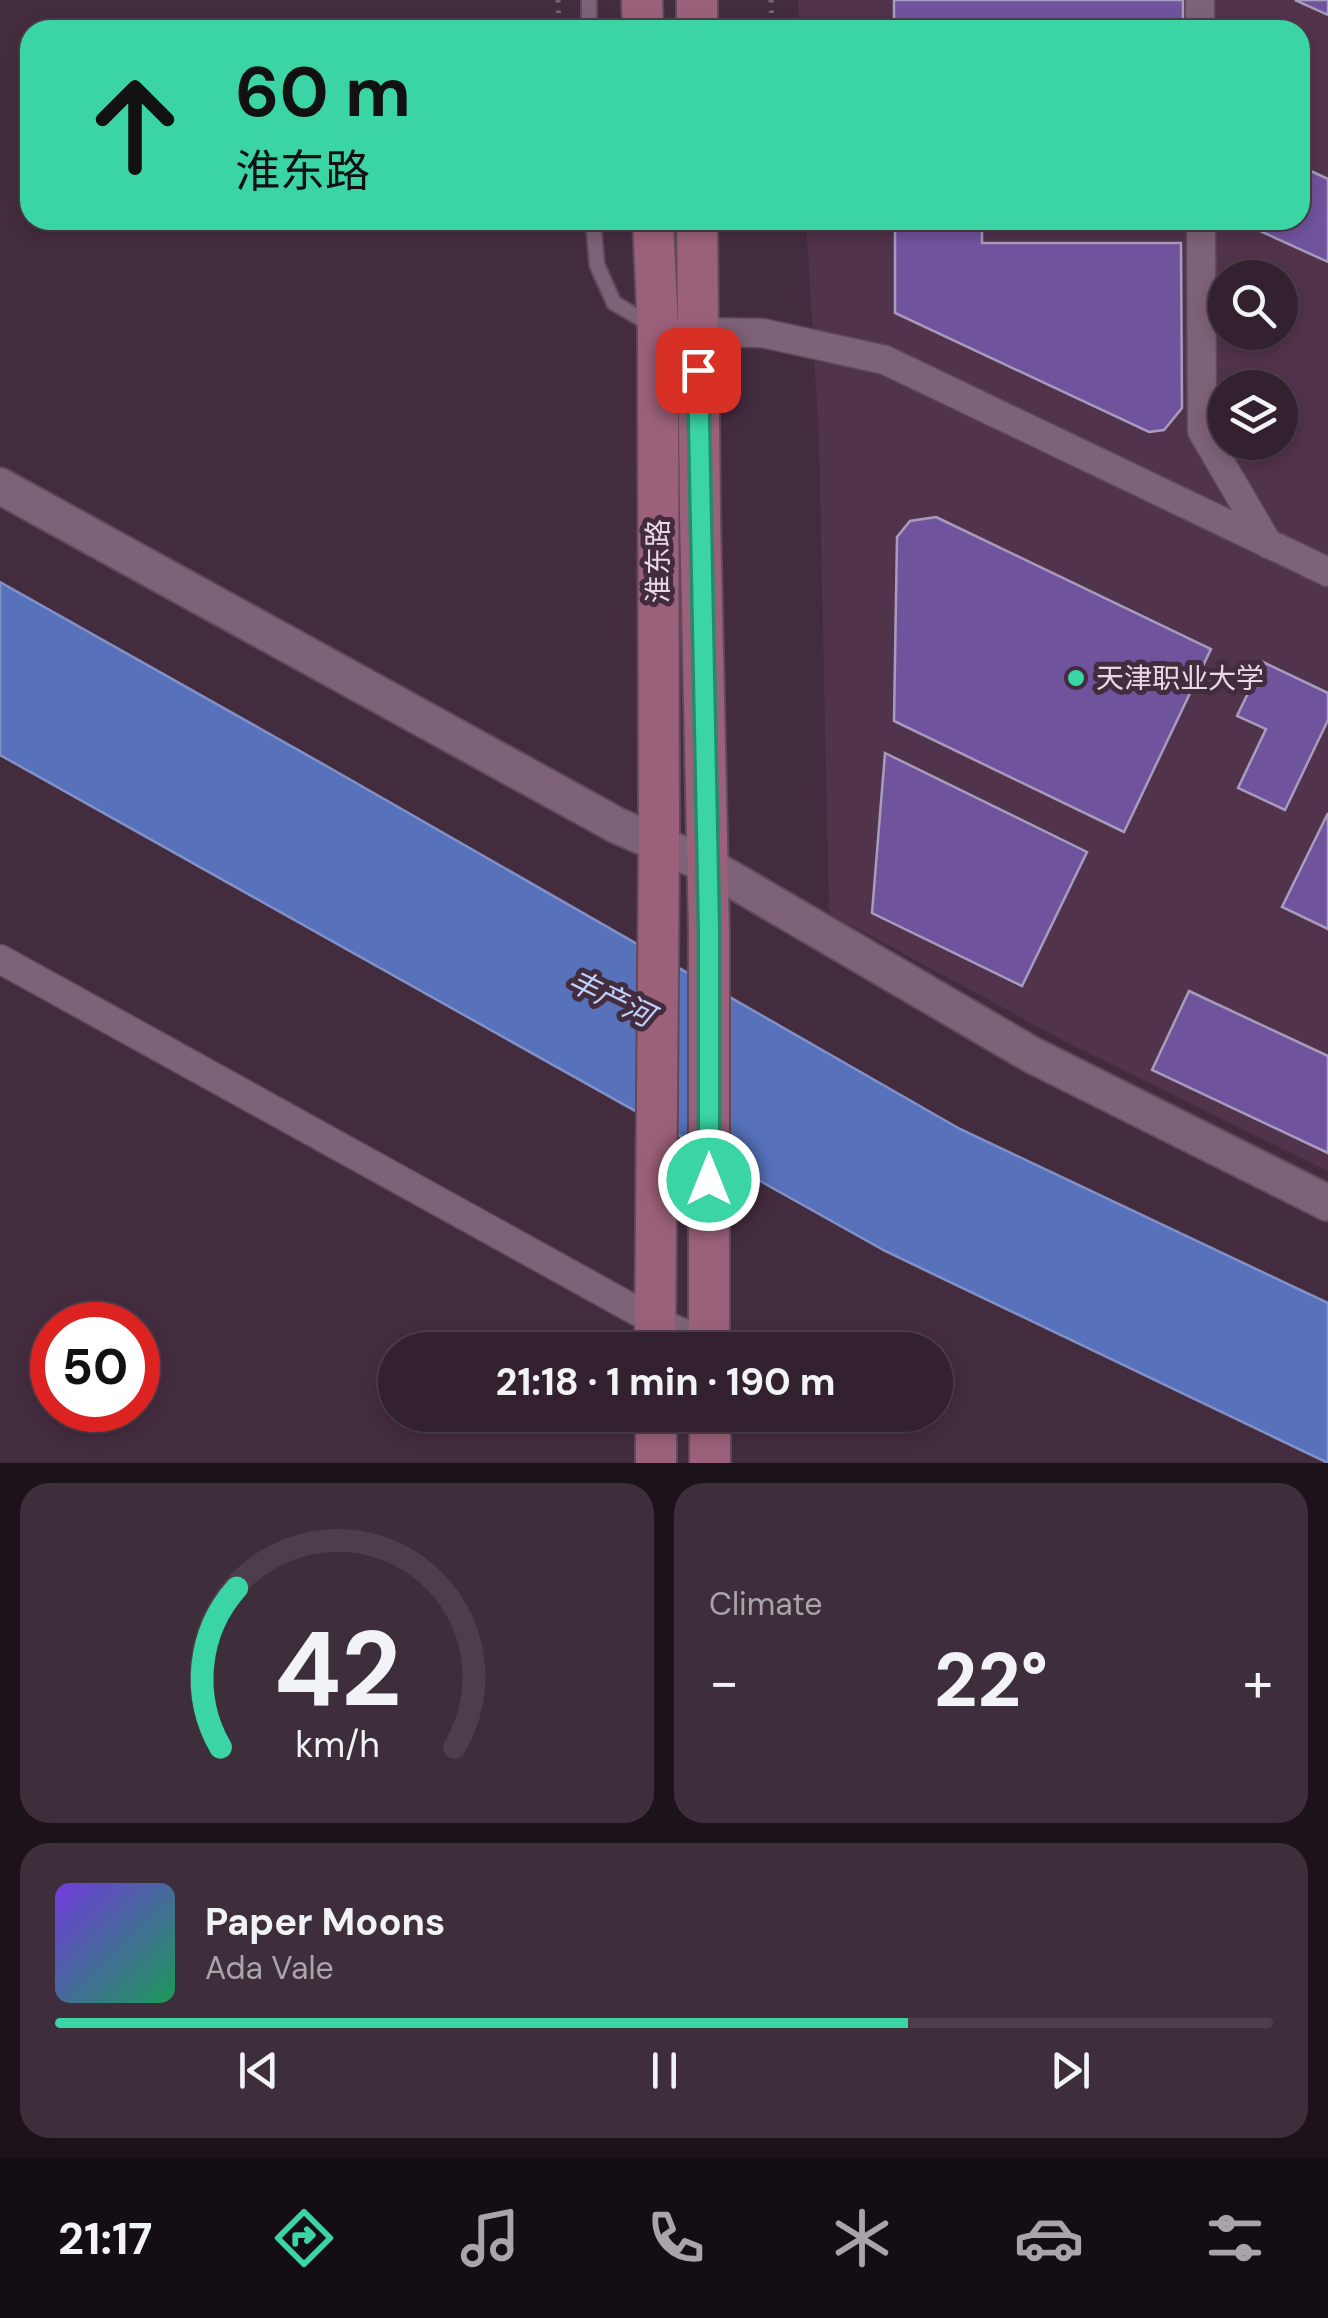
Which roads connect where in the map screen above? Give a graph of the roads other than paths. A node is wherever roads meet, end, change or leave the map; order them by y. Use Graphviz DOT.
graph roads {
  1 [pos="593,230"];
  2 [pos="653,230"];
  3 [pos="697,230"];
  4 [pos="1201,230"];
  5 [pos="658,329"];
  6 [pos="697,334"];
  7 [pos="0,486"];
  8 [pos="1268,544"];
  9 [pos="1328,572"];
  10 [pos="659,845"];
  11 [pos="708,865"];
  12 [pos="0,959"];
  13 [pos="1328,1202"];
  14 [pos="648,1332"];
  15 [pos="655,1332"];
  16 [pos="709,1332"];
  17 [pos="656,1432"];
  18 [pos="710,1432"];
  19 [pos="656,1463"];
  20 [pos="710,1463"];
  1 -- 5 [label="lane"];
  2 -- 5 [label="main road, 淮东路"];
  3 -- 6 [label="main road, 淮东路"];
  4 -- 8 [label="street"];
  5 -- 6 [label="street"];
  5 -- 10 [label="main road, 淮东路"];
  6 -- 8 [label="street"];
  6 -- 11 [label="main road, 淮东路"];
  7 -- 10 [label="street"];
  8 -- 9 [label="street"];
  10 -- 11 [label="street"];
  10 -- 15 [label="main road, 淮东路"];
  11 -- 13 [label="street"];
  11 -- 16 [label="main road, 淮东路, bridge"];
  12 -- 14 [label="street"];
  17 -- 19 [label="main road"];
  18 -- 20 [label="main road"];
}
